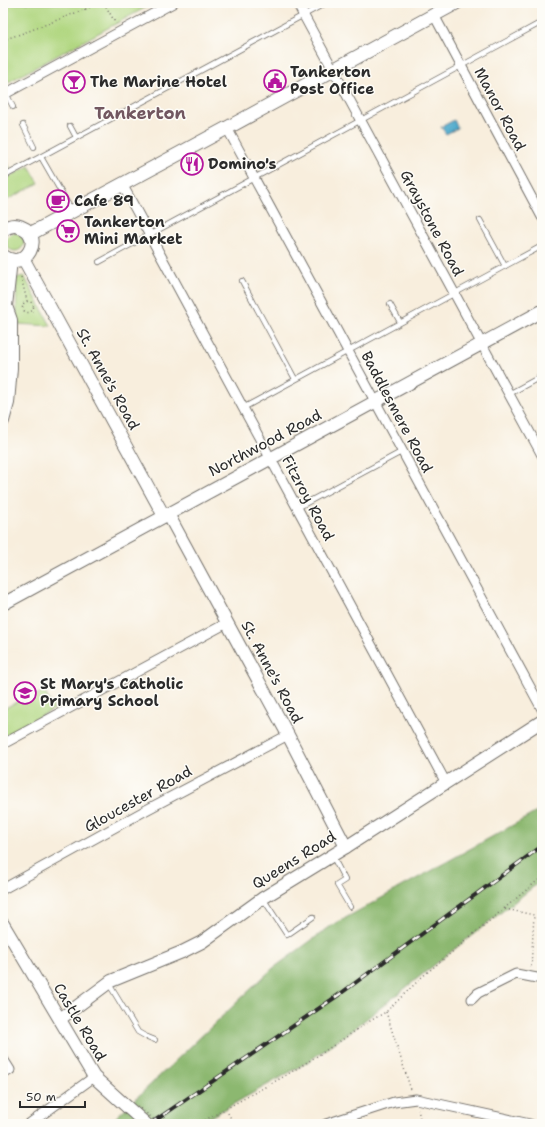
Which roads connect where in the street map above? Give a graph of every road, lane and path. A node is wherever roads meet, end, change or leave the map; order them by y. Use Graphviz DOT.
graph roads {
  1 [pos="86,3"];
  2 [pos="101,3"];
  3 [pos="104,3"];
  4 [pos="173,3"];
  5 [pos="297,3"];
  6 [pos="326,3"];
  7 [pos="456,3"];
  8 [pos="85,10"];
  9 [pos="434,15"];
  10 [pos="304,16"];
  11 [pos="542,22"];
  12 [pos="120,32"];
  13 [pos="3,40"];
  14 [pos="460,66"];
  15 [pos="334,70"];
  16 [pos="4,94"];
  17 [pos="13,107"];
  18 [pos="360,120"];
  19 [pos="23,125"];
  20 [pos="70,126"];
  21 [pos="227,128"];
  22 [pos="76,138"];
  23 [pos="34,147"];
  24 [pos="41,157"];
  25 [pos="3,177"];
  26 [pos="254,178"];
  27 [pos="122,184"];
  28 [pos="72,212"];
  29 [pos="542,217"];
  30 [pos="480,220"];
  31 [pos="4,227"];
  32 [pos="30,234"];
  33 [pos="149,235"];
  34 [pos="542,246"];
  35 [pos="13,258"];
  36 [pos="99,262"];
  37 [pos="505,266"];
  38 [pos="21,276"];
  39 [pos="242,281"];
  40 [pos="454,293"];
  41 [pos="27,301"];
  42 [pos="390,304"];
  43 [pos="4,308"];
  44 [pos="542,311"];
  45 [pos="400,322"];
  46 [pos="482,344"];
  47 [pos="348,351"];
  48 [pos="542,376"];
  49 [pos="294,380"];
  50 [pos="509,394"];
  51 [pos="376,402"];
  52 [pos="243,408"];
  53 [pos="3,421"];
  54 [pos="403,452"];
  55 [pos="542,455"];
  56 [pos="270,458"];
  57 [pos="297,508"];
  58 [pos="166,515"];
  59 [pos="3,604"];
  60 [pos="227,623"];
  61 [pos="542,709"];
  62 [pos="542,721"];
  63 [pos="288,735"];
  64 [pos="3,744"];
  65 [pos="446,783"];
  66 [pos="346,847"];
  67 [pos="332,856"];
  68 [pos="542,877"];
  69 [pos="3,889"];
  70 [pos="263,898"];
  71 [pos="350,908"];
  72 [pos="504,909"];
  73 [pos="313,917"];
  74 [pos="3,924"];
  75 [pos="531,977"];
  76 [pos="542,979"];
  77 [pos="108,982"];
  78 [pos="472,999"];
  79 [pos="386,1012"];
  80 [pos="60,1019"];
  81 [pos="155,1040"];
  82 [pos="3,1059"];
  83 [pos="3,1074"];
  84 [pos="94,1077"];
  85 [pos="416,1099"];
  86 [pos="134,1109"];
  87 [pos="228,1114"];
  88 [pos="35,1122"];
  89 [pos="146,1124"];
  90 [pos="160,1124"];
  91 [pos="198,1124"];
  92 [pos="234,1124"];
  93 [pos="326,1124"];
  94 [pos="422,1124"];
  95 [pos="530,1124"];
  1 -- 8 [label="path"];
  2 -- 8 [label="path"];
  3 -- 12 [label="path"];
  4 -- 12 [label="street"];
  5 -- 10 [label="street, Graystone Road"];
  6 -- 10 [label="lane"];
  7 -- 9 [label="main road"];
  8 -- 13 [label="path"];
  9 -- 14 [label="street, Manor Road"];
  9 -- 15 [label="main road"];
  10 -- 15 [label="street, Graystone Road"];
  10 -- 22 [label="lane"];
  11 -- 14 [label="lane"];
  12 -- 16 [label="street"];
  14 -- 18 [label="lane"];
  14 -- 29 [label="street, Manor Road"];
  15 -- 18 [label="street, Graystone Road"];
  15 -- 21 [label="main road"];
  16 -- 17 [label="lane"];
  18 -- 26 [label="lane"];
  18 -- 40 [label="street, Graystone Road"];
  19 -- 23 [label="lane"];
  20 -- 22 [label="lane"];
  21 -- 26 [label="street, Baddlesmere Road"];
  21 -- 27 [label="main road"];
  22 -- 24 [label="lane"];
  24 -- 25 [label="lane"];
  24 -- 28 [label="lane"];
  26 -- 33 [label="lane"];
  26 -- 47 [label="street, Baddlesmere Road"];
  27 -- 28 [label="main road"];
  27 -- 33 [label="street, Fitzroy Road"];
  28 -- 32 [label="main road"];
  30 -- 37 [label="lane"];
  31 -- 32 [label="main road"];
  32 -- 35 [label="main road"];
  33 -- 36 [label="lane"];
  33 -- 52 [label="street, Fitzroy Road"];
  34 -- 37 [label="lane"];
  35 -- 43 [label="street"];
  35 -- 58 [label="street, St. Anne's Road"];
  37 -- 40 [label="lane"];
  38 -- 41 [label="path"];
  39 -- 49 [label="lane"];
  40 -- 45 [label="lane"];
  40 -- 46 [label="street, Graystone Road"];
  41 -- 41 [label="path"];
  42 -- 45 [label="lane"];
  43 -- 53 [label="street"];
  44 -- 46 [label="street, Northwood Road"];
  45 -- 47 [label="lane"];
  46 -- 50 [label="street, Graystone Road"];
  46 -- 51 [label="street, Northwood Road"];
  47 -- 49 [label="lane"];
  47 -- 51 [label="street, Baddlesmere Road"];
  48 -- 50 [label="lane"];
  49 -- 52 [label="lane"];
  50 -- 55 [label="street, Graystone Road"];
  51 -- 54 [label="street, Baddlesmere Road"];
  51 -- 56 [label="street, Northwood Road"];
  52 -- 56 [label="street, Fitzroy Road"];
  54 -- 57 [label="lane"];
  54 -- 61 [label="street, Baddlesmere Road"];
  56 -- 57 [label="street, Fitzroy Road"];
  56 -- 58 [label="street, Northwood Road"];
  57 -- 65 [label="street, Fitzroy Road"];
  58 -- 59 [label="street, Northwood Road"];
  58 -- 60 [label="street, St. Anne's Road"];
  60 -- 63 [label="street, St. Anne's Road"];
  60 -- 64 [label="street"];
  62 -- 65 [label="street, Queens Road"];
  63 -- 66 [label="street, St. Anne's Road"];
  63 -- 69 [label="street, Gloucester Road"];
  65 -- 66 [label="street, Queens Road"];
  66 -- 67 [label="street, Queens Road"];
  67 -- 70 [label="street, Queens Road"];
  67 -- 71 [label="lane"];
  68 -- 72 [label="path"];
  70 -- 73 [label="lane"];
  70 -- 77 [label="street, Queens Road"];
  72 -- 75 [label="path"];
  72 -- 79 [label="path"];
  74 -- 80 [label="street, Castle Road"];
  75 -- 76 [label="street"];
  75 -- 78 [label="street"];
  77 -- 80 [label="street, Queens Road"];
  77 -- 81 [label="lane"];
  79 -- 85 [label="path"];
  79 -- 91 [label="path"];
  80 -- 84 [label="street, Castle Road"];
  82 -- 83 [label="street"];
  84 -- 86 [label="street, Castle Road"];
  84 -- 88 [label="street"];
  85 -- 93 [label="street"];
  85 -- 94 [label="path"];
  85 -- 95 [label="street"];
  86 -- 89 [label="street, Castle Road"];
  86 -- 90 [label="path, bridge"];
  87 -- 92 [label="path"];
}
